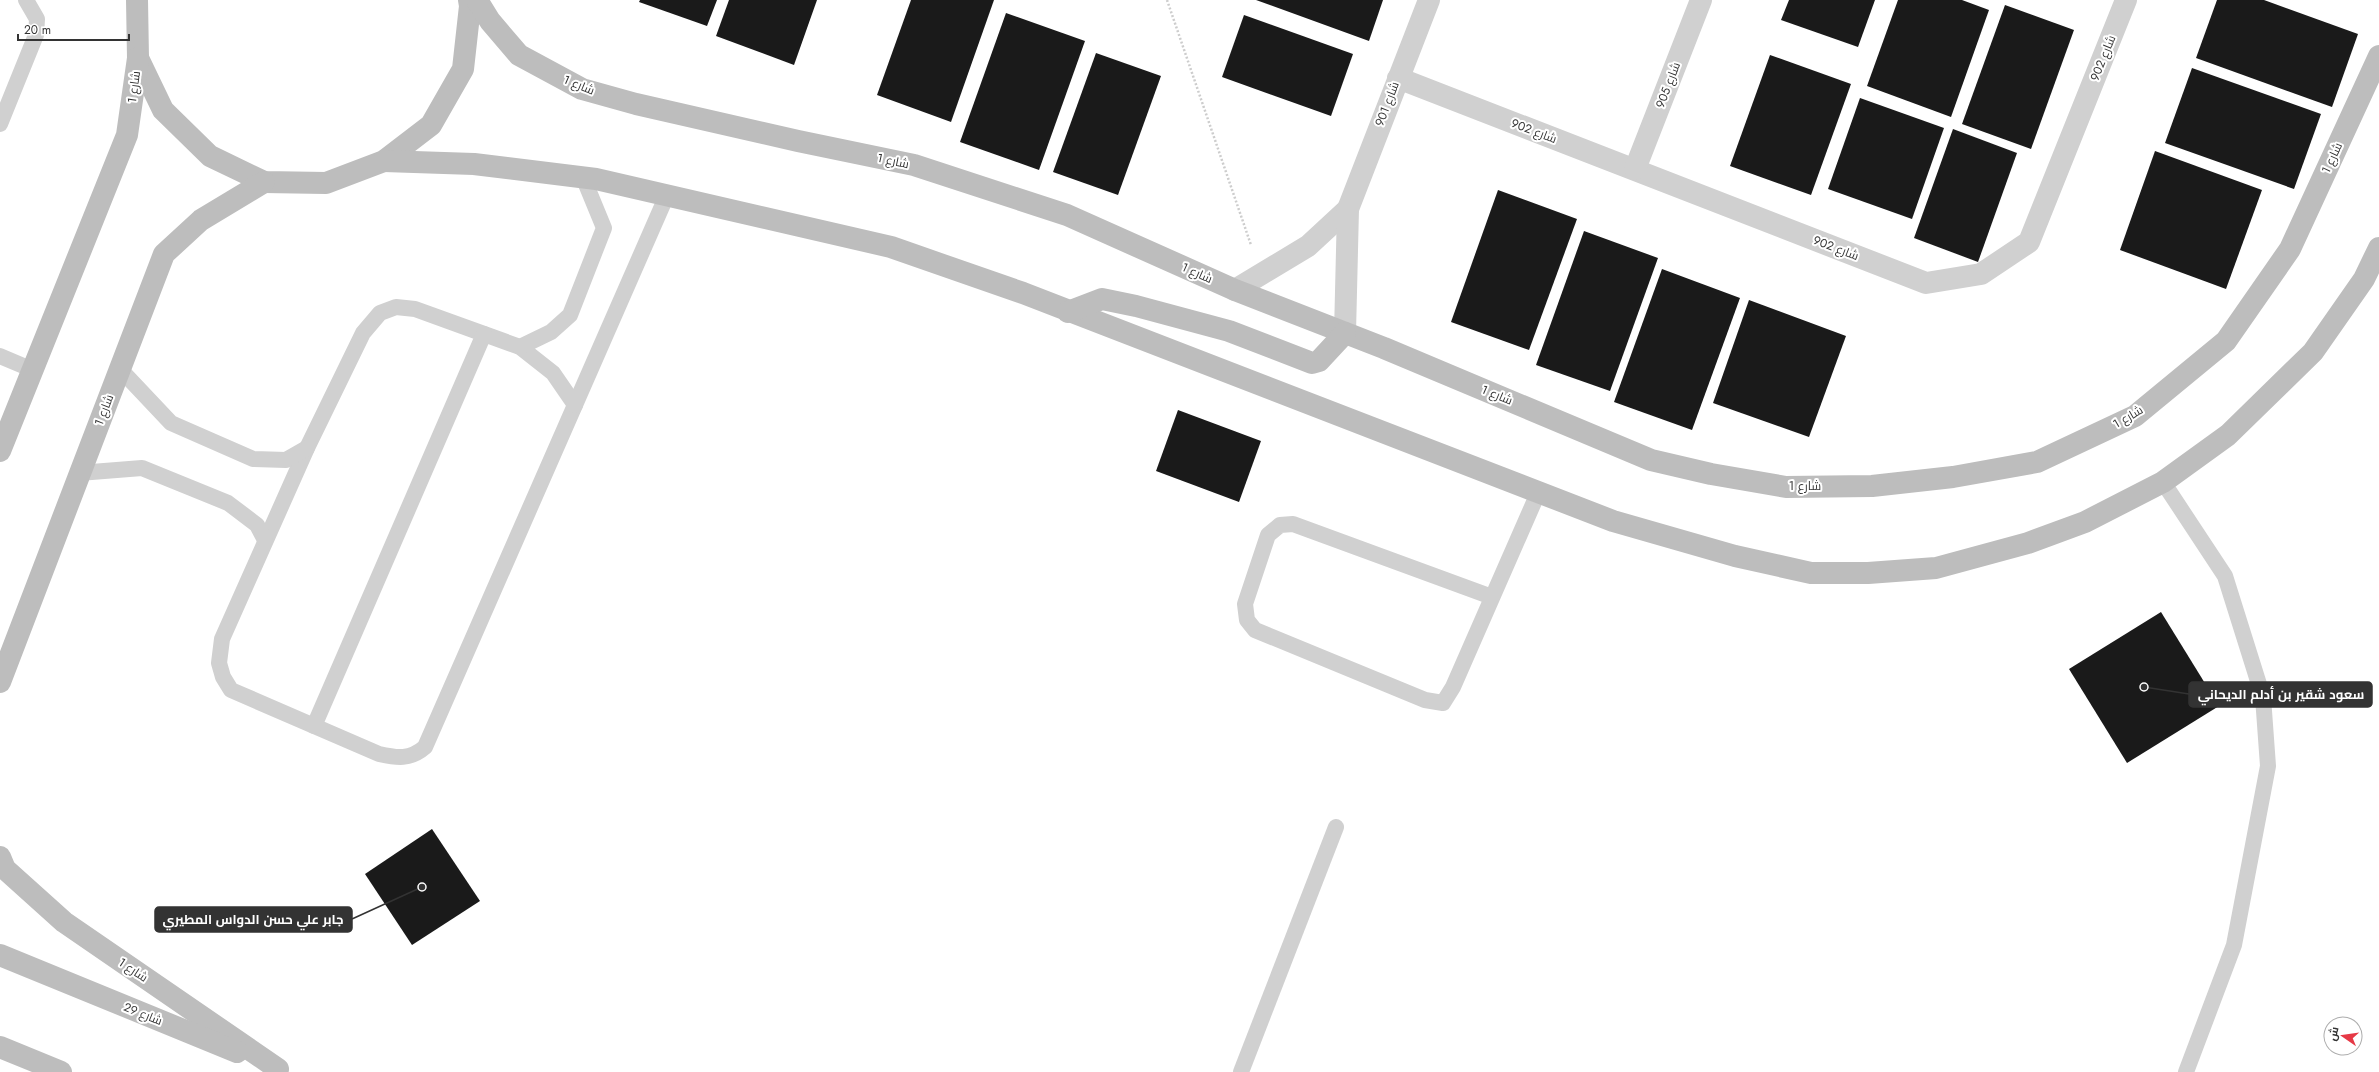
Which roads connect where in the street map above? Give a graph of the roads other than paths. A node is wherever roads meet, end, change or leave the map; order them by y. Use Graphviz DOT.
graph roads {
  1 [pos="26,0"];
  2 [pos="137,0"];
  3 [pos="469,0"];
  4 [pos="478,0"];
  5 [pos="1429,0"];
  6 [pos="1701,0"];
  7 [pos="2126,0"];
  8 [pos="2379,56"];
  9 [pos="138,58"];
  10 [pos="1398,78"];
  11 [pos="0,124"];
  12 [pos="384,161"];
  13 [pos="1635,170"];
  14 [pos="583,177"];
  15 [pos="264,182"];
  16 [pos="667,195"];
  17 [pos="1348,210"];
  18 [pos="2379,248"];
  19 [pos="1235,290"];
  20 [pos="1068,312"];
  21 [pos="1345,333"];
  22 [pos="484,334"];
  23 [pos="520,346"];
  24 [pos="0,356"];
  25 [pos="120,369"];
  26 [pos="33,370"];
  27 [pos="575,405"];
  28 [pos="7,414"];
  29 [pos="307,448"];
  30 [pos="0,451"];
  31 [pos="80,473"];
  32 [pos="2163,482"];
  33 [pos="1538,493"];
  34 [pos="265,540"];
  35 [pos="1492,596"];
  36 [pos="0,682"];
  37 [pos="314,726"];
  38 [pos="1336,827"];
  39 [pos="0,857"];
  40 [pos="0,955"];
  41 [pos="0,1047"];
  42 [pos="282,1070"];
  43 [pos="62,1072"];
  44 [pos="1241,1072"];
  45 [pos="2186,1072"];
  1 -- 11 [label="lane"];
  2 -- 9 [label="street, شارع 1"];
  3 -- 12 [label="street"];
  4 -- 19 [label="street, شارع 1"];
  5 -- 10 [label="street, شارع 901"];
  6 -- 13 [label="street, شارع 905"];
  7 -- 13 [label="street, شارع 902"];
  8 -- 21 [label="street, شارع 1"];
  9 -- 15 [label="street"];
  9 -- 26 [label="street, شارع 1"];
  10 -- 13 [label="street, شارع 902"];
  10 -- 17 [label="street, شارع 901"];
  12 -- 14 [label="street"];
  12 -- 15 [label="street"];
  14 -- 16 [label="street"];
  14 -- 23 [label="lane"];
  15 -- 25 [label="street, شارع 1"];
  16 -- 20 [label="street"];
  16 -- 27 [label="lane"];
  17 -- 19 [label="street, شارع 901"];
  17 -- 21 [label="street, شارع 901"];
  18 -- 32 [label="street"];
  19 -- 21 [label="street, شارع 1"];
  20 -- 21 [label="street"];
  20 -- 33 [label="street"];
  22 -- 23 [label="lane"];
  22 -- 29 [label="lane"];
  22 -- 37 [label="lane"];
  23 -- 27 [label="lane"];
  24 -- 26 [label="lane"];
  25 -- 29 [label="lane"];
  25 -- 31 [label="street, شارع 1"];
  26 -- 28 [label="street, شارع 1"];
  27 -- 37 [label="lane"];
  28 -- 30 [label="street, شارع 1"];
  29 -- 34 [label="lane"];
  31 -- 34 [label="lane"];
  31 -- 36 [label="street, شارع 1"];
  32 -- 33 [label="street"];
  32 -- 45 [label="lane"];
  33 -- 35 [label="lane"];
  34 -- 37 [label="lane"];
  35 -- 35 [label="lane"];
  38 -- 44 [label="lane"];
  39 -- 42 [label="street, شارع 1"];
  40 -- 42 [label="street, شارع 29"];
  41 -- 43 [label="street"];
}
